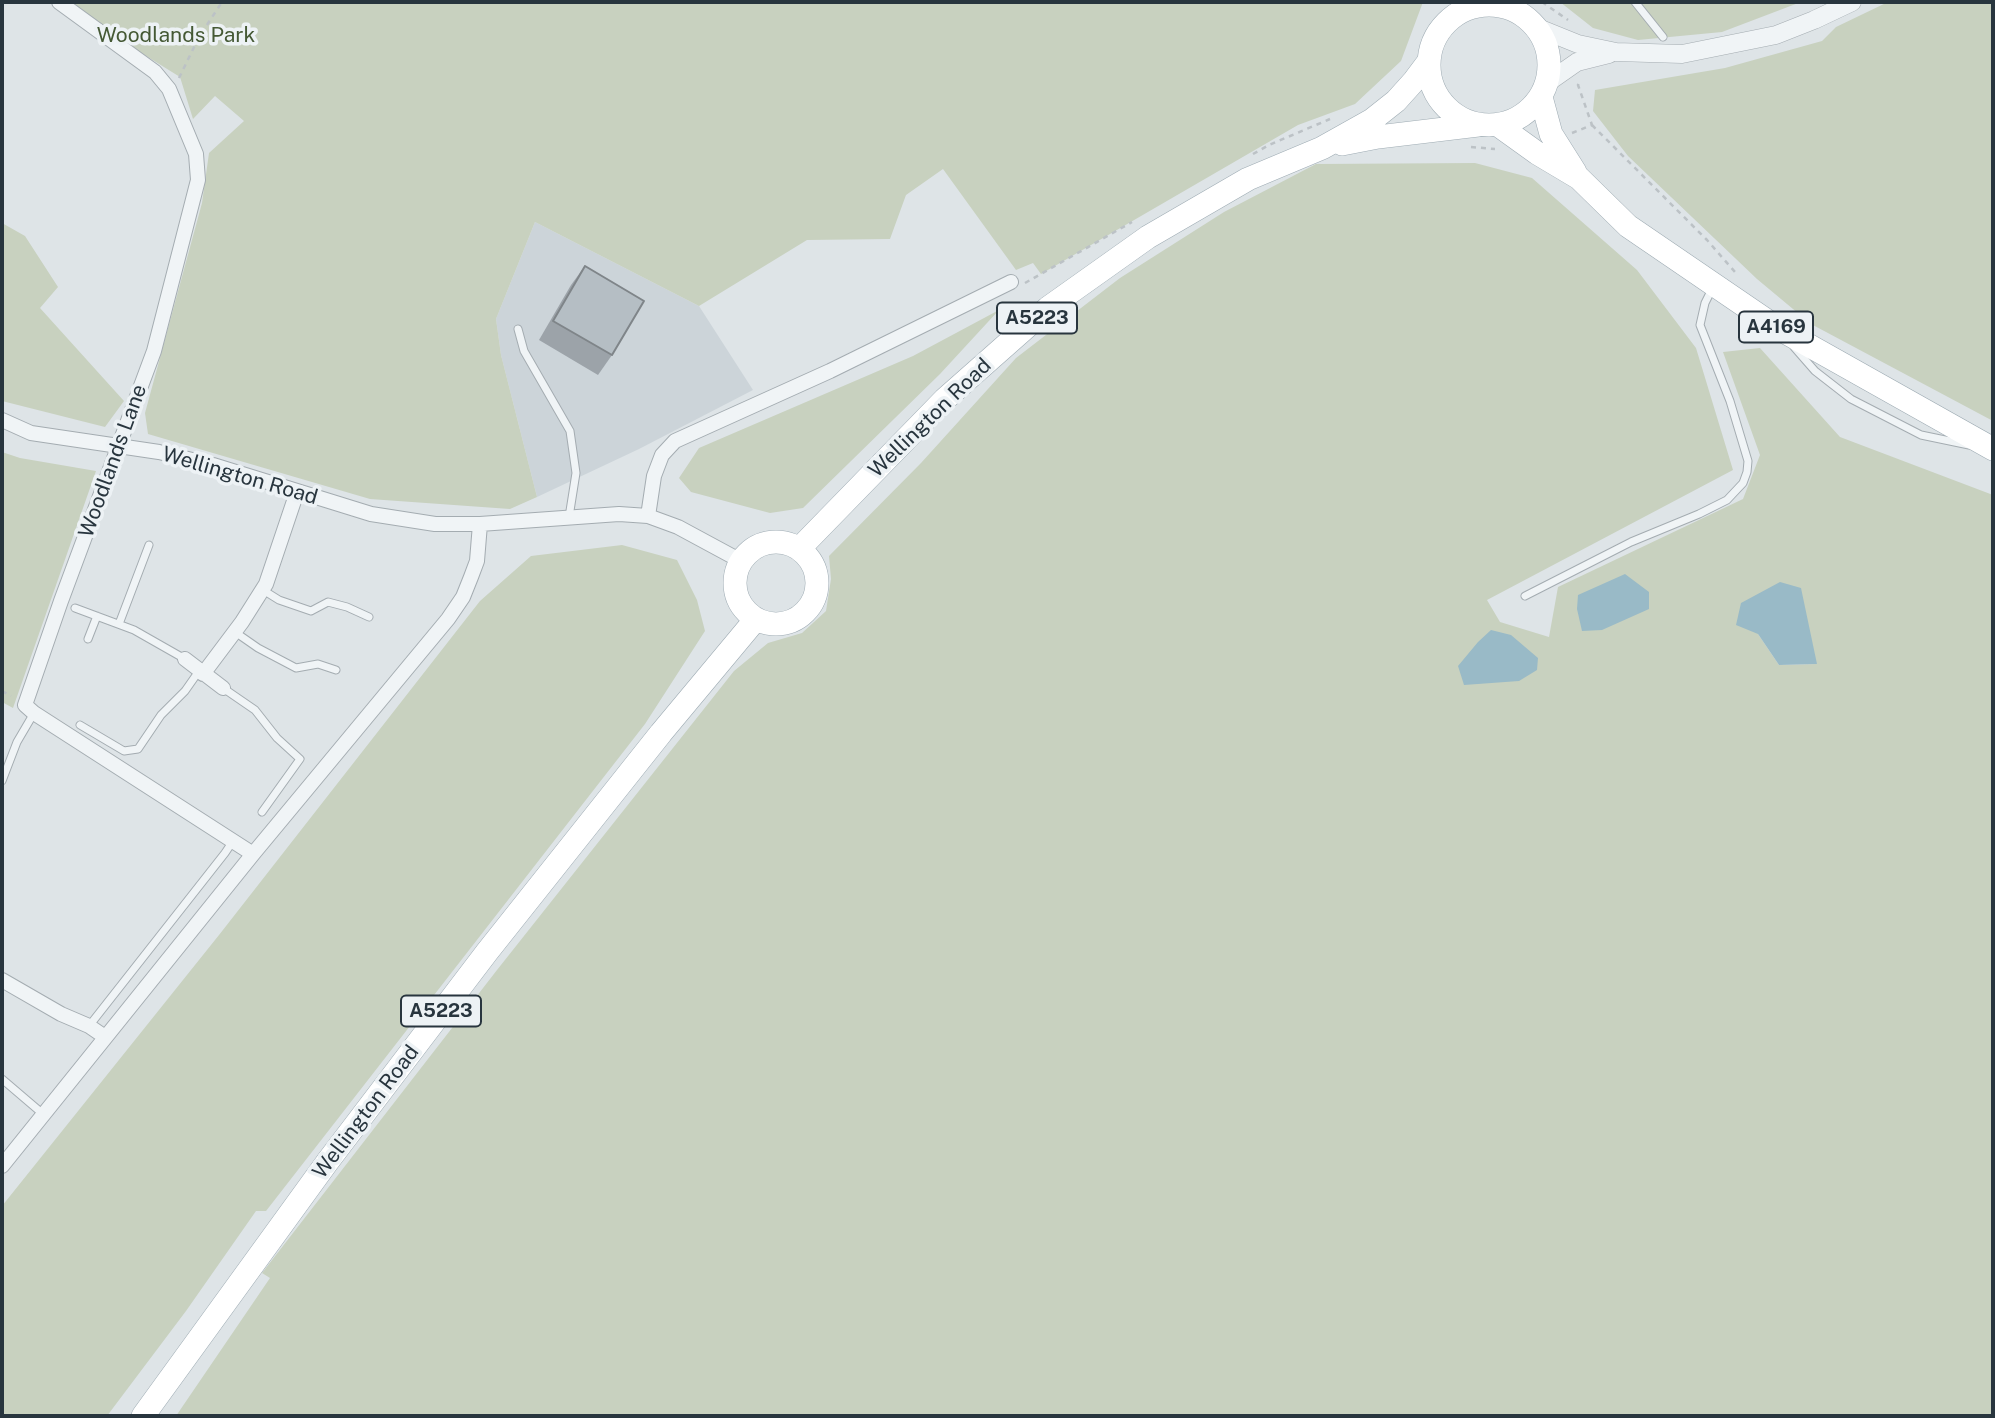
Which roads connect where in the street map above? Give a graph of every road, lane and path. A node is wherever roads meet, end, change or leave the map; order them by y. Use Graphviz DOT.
graph roads {
  1 [pos="59,2"];
  2 [pos="222,2"];
  3 [pos="1448,2"];
  4 [pos="1635,2"];
  5 [pos="1852,2"];
  6 [pos="1505,5"];
  7 [pos="1536,27"];
  8 [pos="1439,32"];
  9 [pos="1663,37"];
  10 [pos="1616,52"];
  11 [pos="1429,61"];
  12 [pos="1581,72"];
  13 [pos="169,89"];
  14 [pos="1544,90"];
  15 [pos="1490,125"];
  16 [pos="1592,125"];
  17 [pos="1555,140"];
  18 [pos="1322,148"];
  19 [pos="1578,178"];
  20 [pos="1011,282"];
  21 [pos="1723,291"];
  22 [pos="519,329"];
  23 [pos="2,420"];
  24 [pos="119,446"];
  25 [pos="1993,449"];
  26 [pos="297,492"];
  27 [pos="648,516"];
  28 [pos="569,518"];
  29 [pos="480,524"];
  30 [pos="149,545"];
  31 [pos="799,549"];
  32 [pos="741,561"];
  33 [pos="262,590"];
  34 [pos="1525,596"];
  35 [pos="75,608"];
  36 [pos="97,616"];
  37 [pos="369,617"];
  38 [pos="756,619"];
  39 [pos="119,624"];
  40 [pos="235,632"];
  41 [pos="88,639"];
  42 [pos="185,659"];
  43 [pos="336,670"];
  44 [pos="201,672"];
  45 [pos="223,688"];
  46 [pos="34,713"];
  47 [pos="80,725"];
  48 [pos="2,781"];
  49 [pos="262,812"];
  50 [pos="233,841"];
  51 [pos="253,854"];
  52 [pos="2,980"];
  53 [pos="89,1026"];
  54 [pos="105,1037"];
  55 [pos="2,1079"];
  56 [pos="44,1114"];
  57 [pos="2,1166"];
  58 [pos="142,1416"];
  1 -- 13 [label="street, Woodlands Lane"];
  2 -- 13 [label="path"];
  3 -- 8 [label="main road"];
  4 -- 9 [label="lane"];
  5 -- 10 [label="street"];
  6 -- 7 [label="main road"];
  6 -- 8 [label="main road"];
  7 -- 10 [label="street"];
  7 -- 14 [label="main road"];
  8 -- 11 [label="main road"];
  10 -- 14 [label="street"];
  11 -- 15 [label="main road"];
  11 -- 18 [label="main road, Wellington Road / A5223"];
  12 -- 16 [label="path"];
  13 -- 24 [label="street, Woodlands Lane"];
  14 -- 15 [label="main road"];
  14 -- 17 [label="main road, A4169"];
  15 -- 18 [label="main road, Wellington Road / A5223"];
  15 -- 19 [label="main road, A4169"];
  16 -- 17 [label="path"];
  16 -- 21 [label="path"];
  17 -- 19 [label="main road, A4169"];
  18 -- 31 [label="main road, Wellington Road / A5223"];
  19 -- 21 [label="main road, A4169"];
  20 -- 27 [label="street"];
  21 -- 25 [label="main road, A4169"];
  21 -- 34 [label="lane"];
  22 -- 28 [label="lane"];
  23 -- 24 [label="street, Wellington Road"];
  24 -- 26 [label="street, Wellington Road"];
  24 -- 46 [label="street, Woodlands Lane"];
  26 -- 29 [label="street, Wellington Road"];
  26 -- 33 [label="street"];
  27 -- 28 [label="street, Wellington Road"];
  27 -- 32 [label="street, Wellington Road"];
  28 -- 29 [label="street, Wellington Road"];
  29 -- 51 [label="street"];
  30 -- 39 [label="lane"];
  31 -- 32 [label="main road"];
  31 -- 38 [label="main road"];
  32 -- 38 [label="main road"];
  33 -- 37 [label="lane"];
  33 -- 40 [label="street"];
  35 -- 36 [label="lane"];
  36 -- 39 [label="lane"];
  36 -- 41 [label="lane"];
  38 -- 58 [label="main road, Wellington Road / A5223"];
  39 -- 42 [label="lane"];
  40 -- 43 [label="lane"];
  40 -- 44 [label="street"];
  42 -- 44 [label="street"];
  44 -- 45 [label="street"];
  44 -- 47 [label="lane"];
  45 -- 49 [label="lane"];
  46 -- 48 [label="lane"];
  46 -- 50 [label="street"];
  50 -- 51 [label="street"];
  50 -- 53 [label="lane"];
  51 -- 54 [label="street"];
  52 -- 53 [label="street"];
  53 -- 54 [label="street"];
  54 -- 56 [label="street"];
  55 -- 56 [label="lane"];
  56 -- 57 [label="street"];
}
